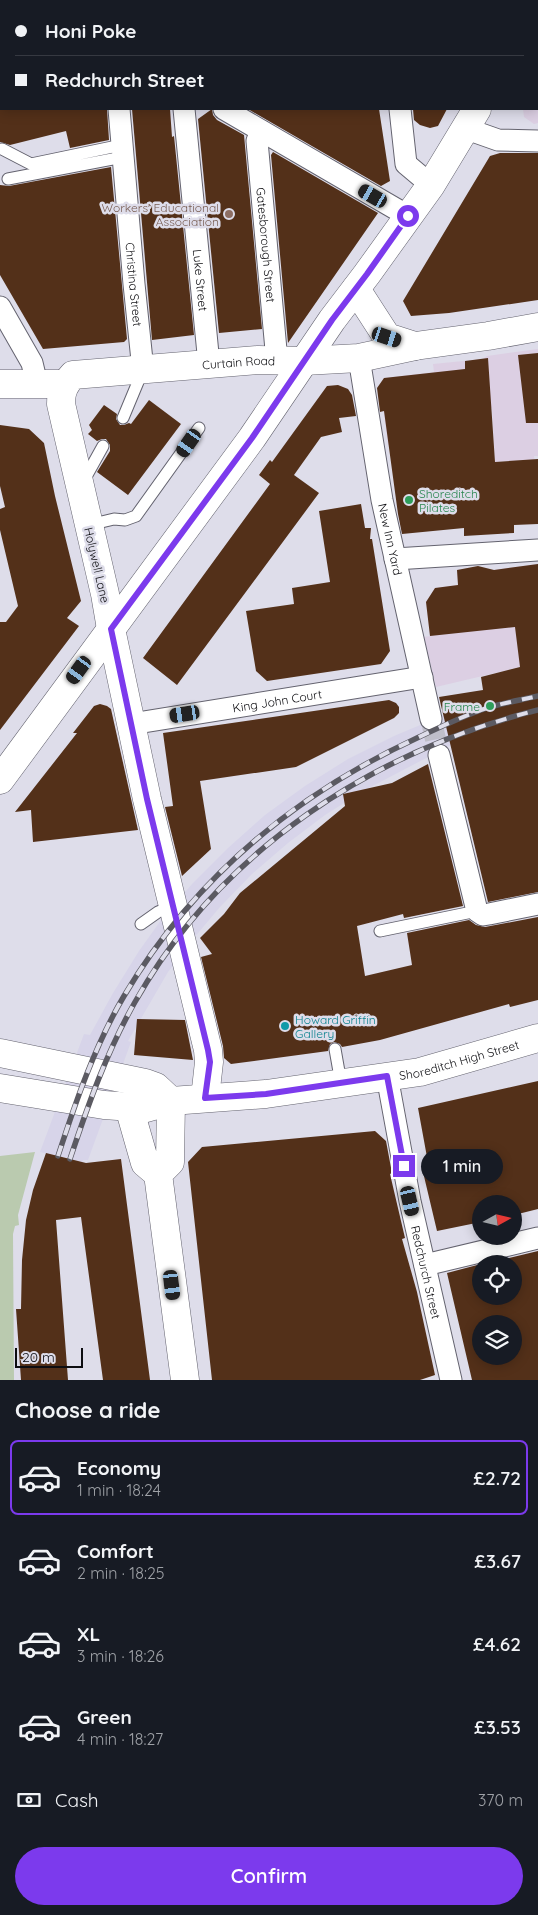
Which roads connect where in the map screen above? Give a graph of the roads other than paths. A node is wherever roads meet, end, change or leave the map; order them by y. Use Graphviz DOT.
graph roads {
  1 [pos="119,110"];
  2 [pos="184,110"];
  3 [pos="226,110"];
  4 [pos="400,110"];
  5 [pos="471,119"];
  6 [pos="262,131"];
  7 [pos="538,141"];
  8 [pos="2,150"];
  9 [pos="122,151"];
  10 [pos="8,179"];
  11 [pos="431,185"];
  12 [pos="408,216"];
  13 [pos="356,289"];
  14 [pos="0,307"];
  15 [pos="538,327"];
  16 [pos="415,346"];
  17 [pos="359,358"];
  18 [pos="277,361"];
  19 [pos="304,361"];
  20 [pos="209,364"];
  21 [pos="143,370"];
  22 [pos="0,384"];
  23 [pos="37,384"];
  24 [pos="64,384"];
  25 [pos="123,418"];
  26 [pos="199,428"];
  27 [pos="103,446"];
  28 [pos="80,488"];
  29 [pos="88,525"];
  30 [pos="538,550"];
  31 [pos="395,559"];
  32 [pos="111,629"];
  33 [pos="422,677"];
  34 [pos="431,719"];
  35 [pos="131,724"];
  36 [pos="439,755"];
  37 [pos="0,780"];
  38 [pos="538,904"];
  39 [pos="172,906"];
  40 [pos="476,911"];
  41 [pos="141,924"];
  42 [pos="380,931"];
  43 [pos="538,1038"];
  44 [pos="335,1049"];
  45 [pos="0,1053"];
  46 [pos="387,1076"];
  47 [pos="341,1083"];
  48 [pos="0,1088"];
  49 [pos="205,1098"];
  50 [pos="171,1102"];
  51 [pos="129,1108"];
  52 [pos="158,1174"];
  53 [pos="538,1238"];
  54 [pos="425,1265"];
  55 [pos="447,1379"];
  56 [pos="185,1380"];
  1 -- 9 [label="street, Christina Street"];
  2 -- 20 [label="street, Luke Street"];
  3 -- 6 [label="street"];
  4 -- 11 [label="street"];
  5 -- 7 [label="street"];
  5 -- 11 [label="main road"];
  6 -- 12 [label="street"];
  6 -- 18 [label="street, Gatesborough Street"];
  8 -- 9 [label="lane"];
  9 -- 10 [label="lane"];
  9 -- 21 [label="street, Christina Street"];
  11 -- 12 [label="main road"];
  12 -- 13 [label="main road"];
  13 -- 16 [label="main road"];
  13 -- 19 [label="main road"];
  14 -- 23 [label="street"];
  15 -- 16 [label="main road, Curtain Road"];
  16 -- 17 [label="main road, Curtain Road"];
  17 -- 19 [label="main road, Curtain Road"];
  17 -- 31 [label="street, New Inn Yard"];
  18 -- 19 [label="main road, Curtain Road"];
  18 -- 20 [label="main road, Curtain Road"];
  19 -- 32 [label="main road"];
  20 -- 21 [label="main road, Curtain Road"];
  21 -- 24 [label="main road, Curtain Road"];
  21 -- 25 [label="lane"];
  22 -- 23 [label="main road, Curtain Road"];
  23 -- 24 [label="main road, Curtain Road"];
  24 -- 28 [label="main road, Holywell Lane"];
  26 -- 29 [label="lane"];
  27 -- 28 [label="lane"];
  28 -- 29 [label="main road, Holywell Lane"];
  29 -- 32 [label="main road, Holywell Lane"];
  30 -- 31 [label="street"];
  31 -- 33 [label="street, New Inn Yard"];
  32 -- 35 [label="main road, Holywell Lane"];
  32 -- 37 [label="main road"];
  33 -- 34 [label="street, New Inn Yard"];
  33 -- 35 [label="street, King John Court"];
  35 -- 39 [label="main road, Holywell Lane"];
  36 -- 40 [label="street"];
  38 -- 40 [label="street"];
  39 -- 41 [label="lane"];
  39 -- 49 [label="main road, Holywell Lane"];
  40 -- 42 [label="lane"];
  43 -- 46 [label="main road, Shoreditch High Street"];
  44 -- 47 [label="lane"];
  45 -- 50 [label="main road"];
  46 -- 47 [label="main road, Shoreditch High Street"];
  46 -- 54 [label="street, Redchurch Street"];
  47 -- 49 [label="main road, Shoreditch High Street"];
  48 -- 51 [label="main road, Shoreditch High Street"];
  49 -- 50 [label="main road, Shoreditch High Street"];
  50 -- 51 [label="main road, Shoreditch High Street"];
  50 -- 52 [label="main road"];
  51 -- 52 [label="main road"];
  52 -- 56 [label="main road"];
  53 -- 54 [label="street"];
  54 -- 55 [label="street, Redchurch Street"];
}
